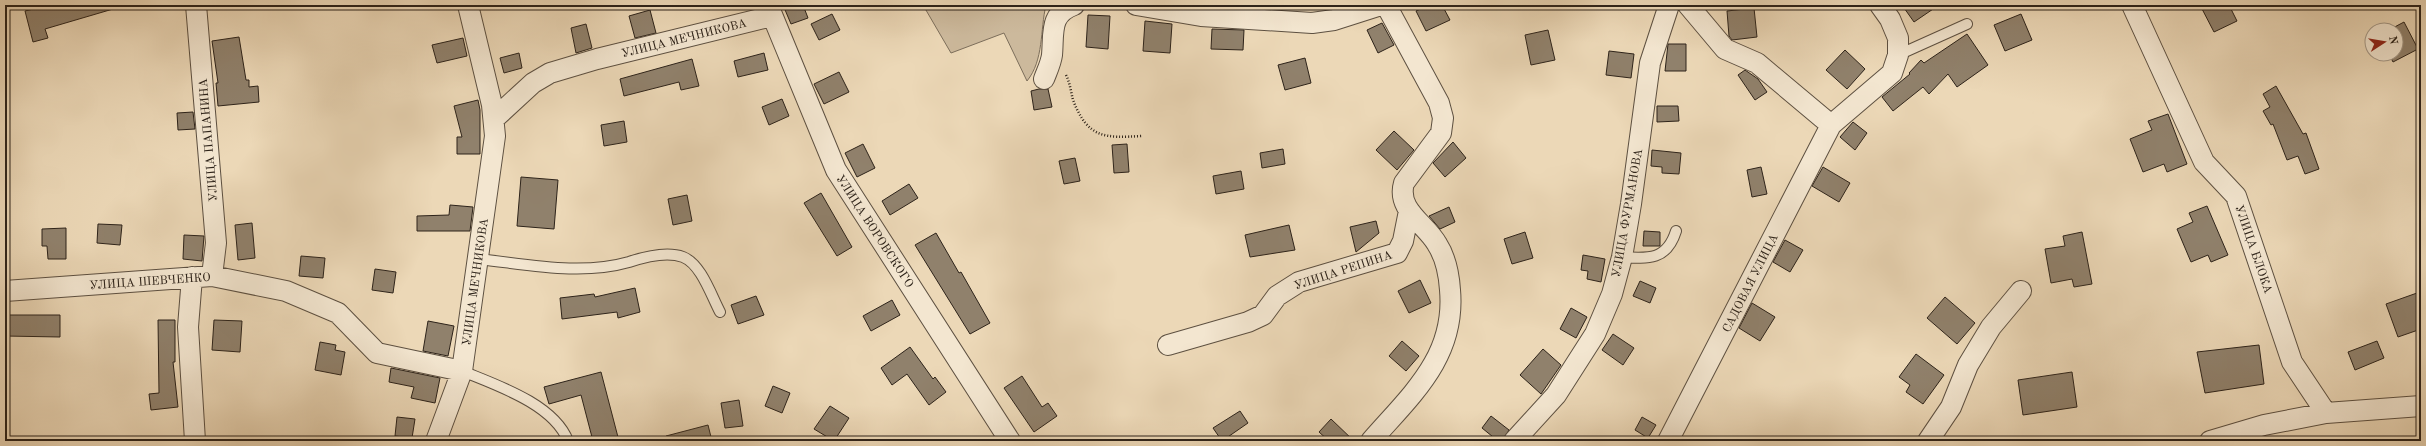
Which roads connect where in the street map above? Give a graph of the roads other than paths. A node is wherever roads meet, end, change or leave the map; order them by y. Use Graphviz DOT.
graph roads {
  1 [pos="196,5"];
  2 [pos="468,5"];
  3 [pos="1074,5"];
  4 [pos="1136,5"];
  5 [pos="1381,5"];
  6 [pos="1386,5"];
  7 [pos="1669,5"];
  8 [pos="1688,5"];
  9 [pos="1880,5"];
  10 [pos="2132,5"];
  11 [pos="770,10"];
  12 [pos="1967,24"];
  13 [pos="1898,55"];
  14 [pos="1044,79"];
  15 [pos="495,118"];
  16 [pos="1831,126"];
  17 [pos="1409,211"];
  18 [pos="1676,230"];
  19 [pos="1622,257"];
  20 [pos="478,259"];
  21 [pos="212,276"];
  22 [pos="192,277"];
  23 [pos="9,287"];
  24 [pos="2021,291"];
  25 [pos="720,312"];
  26 [pos="1168,345"];
  27 [pos="462,371"];
  28 [pos="2421,406"];
  29 [pos="2326,413"];
  30 [pos="2266,433"];
  31 [pos="195,441"];
  32 [pos="436,441"];
  33 [pos="568,441"];
  34 [pos="1010,441"];
  35 [pos="1371,441"];
  36 [pos="1514,441"];
  37 [pos="1668,441"];
  38 [pos="1928,441"];
  39 [pos="2210,441"];
  1 -- 21 [label="street, УЛИЦА ПАПАНИНА"];
  2 -- 15 [label="street, УЛИЦА МЕЧНИКОВА"];
  3 -- 14 [label="street"];
  4 -- 5 [label="street"];
  6 -- 17 [label="street, УЛИЦА РЕПИНА"];
  7 -- 19 [label="street, УЛИЦА ФУРМАНОВА"];
  8 -- 16 [label="street"];
  9 -- 13 [label="street, САДОВАЯ УЛИЦА"];
  10 -- 29 [label="street, УЛИЦА БЛОКА"];
  11 -- 15 [label="street, УЛИЦА МЕЧНИКОВА"];
  11 -- 34 [label="street, УЛИЦА ВОРОВСКОГО"];
  12 -- 13 [label="lane"];
  13 -- 16 [label="street, САДОВАЯ УЛИЦА"];
  15 -- 20 [label="street, УЛИЦА МЕЧНИКОВА"];
  16 -- 37 [label="street, САДОВАЯ УЛИЦА"];
  17 -- 26 [label="street, УЛИЦА РЕПИНА"];
  17 -- 35 [label="street, УЛИЦА РЕПИНА"];
  18 -- 19 [label="lane"];
  19 -- 36 [label="street, УЛИЦА ФУРМАНОВА"];
  20 -- 25 [label="lane"];
  20 -- 27 [label="street, УЛИЦА МЕЧНИКОВА"];
  21 -- 22 [label="street, УЛИЦА ШЕВЧЕНКО"];
  21 -- 27 [label="street, УЛИЦА ШЕВЧЕНКО"];
  22 -- 23 [label="street, УЛИЦА ШЕВЧЕНКО"];
  22 -- 31 [label="street"];
  24 -- 38 [label="street"];
  27 -- 32 [label="street, УЛИЦА МЕЧНИКОВА"];
  27 -- 33 [label="lane"];
  28 -- 29 [label="street"];
  29 -- 30 [label="street"];
  30 -- 39 [label="street"];
}
